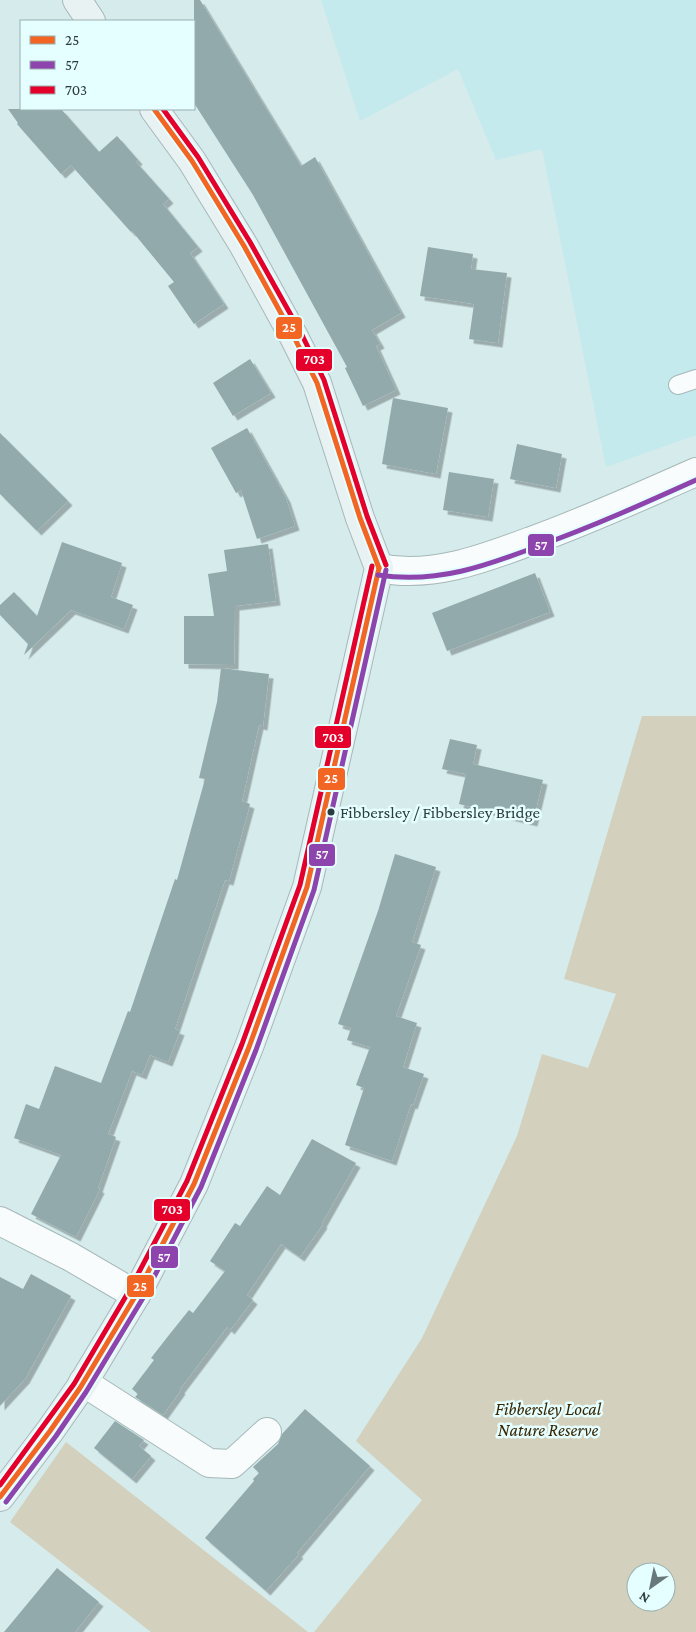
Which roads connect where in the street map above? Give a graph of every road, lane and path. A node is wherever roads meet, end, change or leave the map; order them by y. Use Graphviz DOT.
graph roads {
  1 [pos="77,0"];
  2 [pos="91,20"];
  3 [pos="155,110"];
  4 [pos="696,379"];
  5 [pos="678,385"];
  6 [pos="696,472"];
  7 [pos="379,568"];
  8 [pos="0,1221"];
  9 [pos="136,1295"];
  10 [pos="81,1385"];
  11 [pos="267,1432"];
  12 [pos="0,1497"];
  1 -- 2 [label="main road"];
  3 -- 7 [label="main road"];
  4 -- 5 [label="lane"];
  6 -- 7 [label="street"];
  7 -- 9 [label="main road"];
  8 -- 9 [label="street"];
  9 -- 10 [label="main road"];
  10 -- 11 [label="street"];
  10 -- 12 [label="main road"];
}
